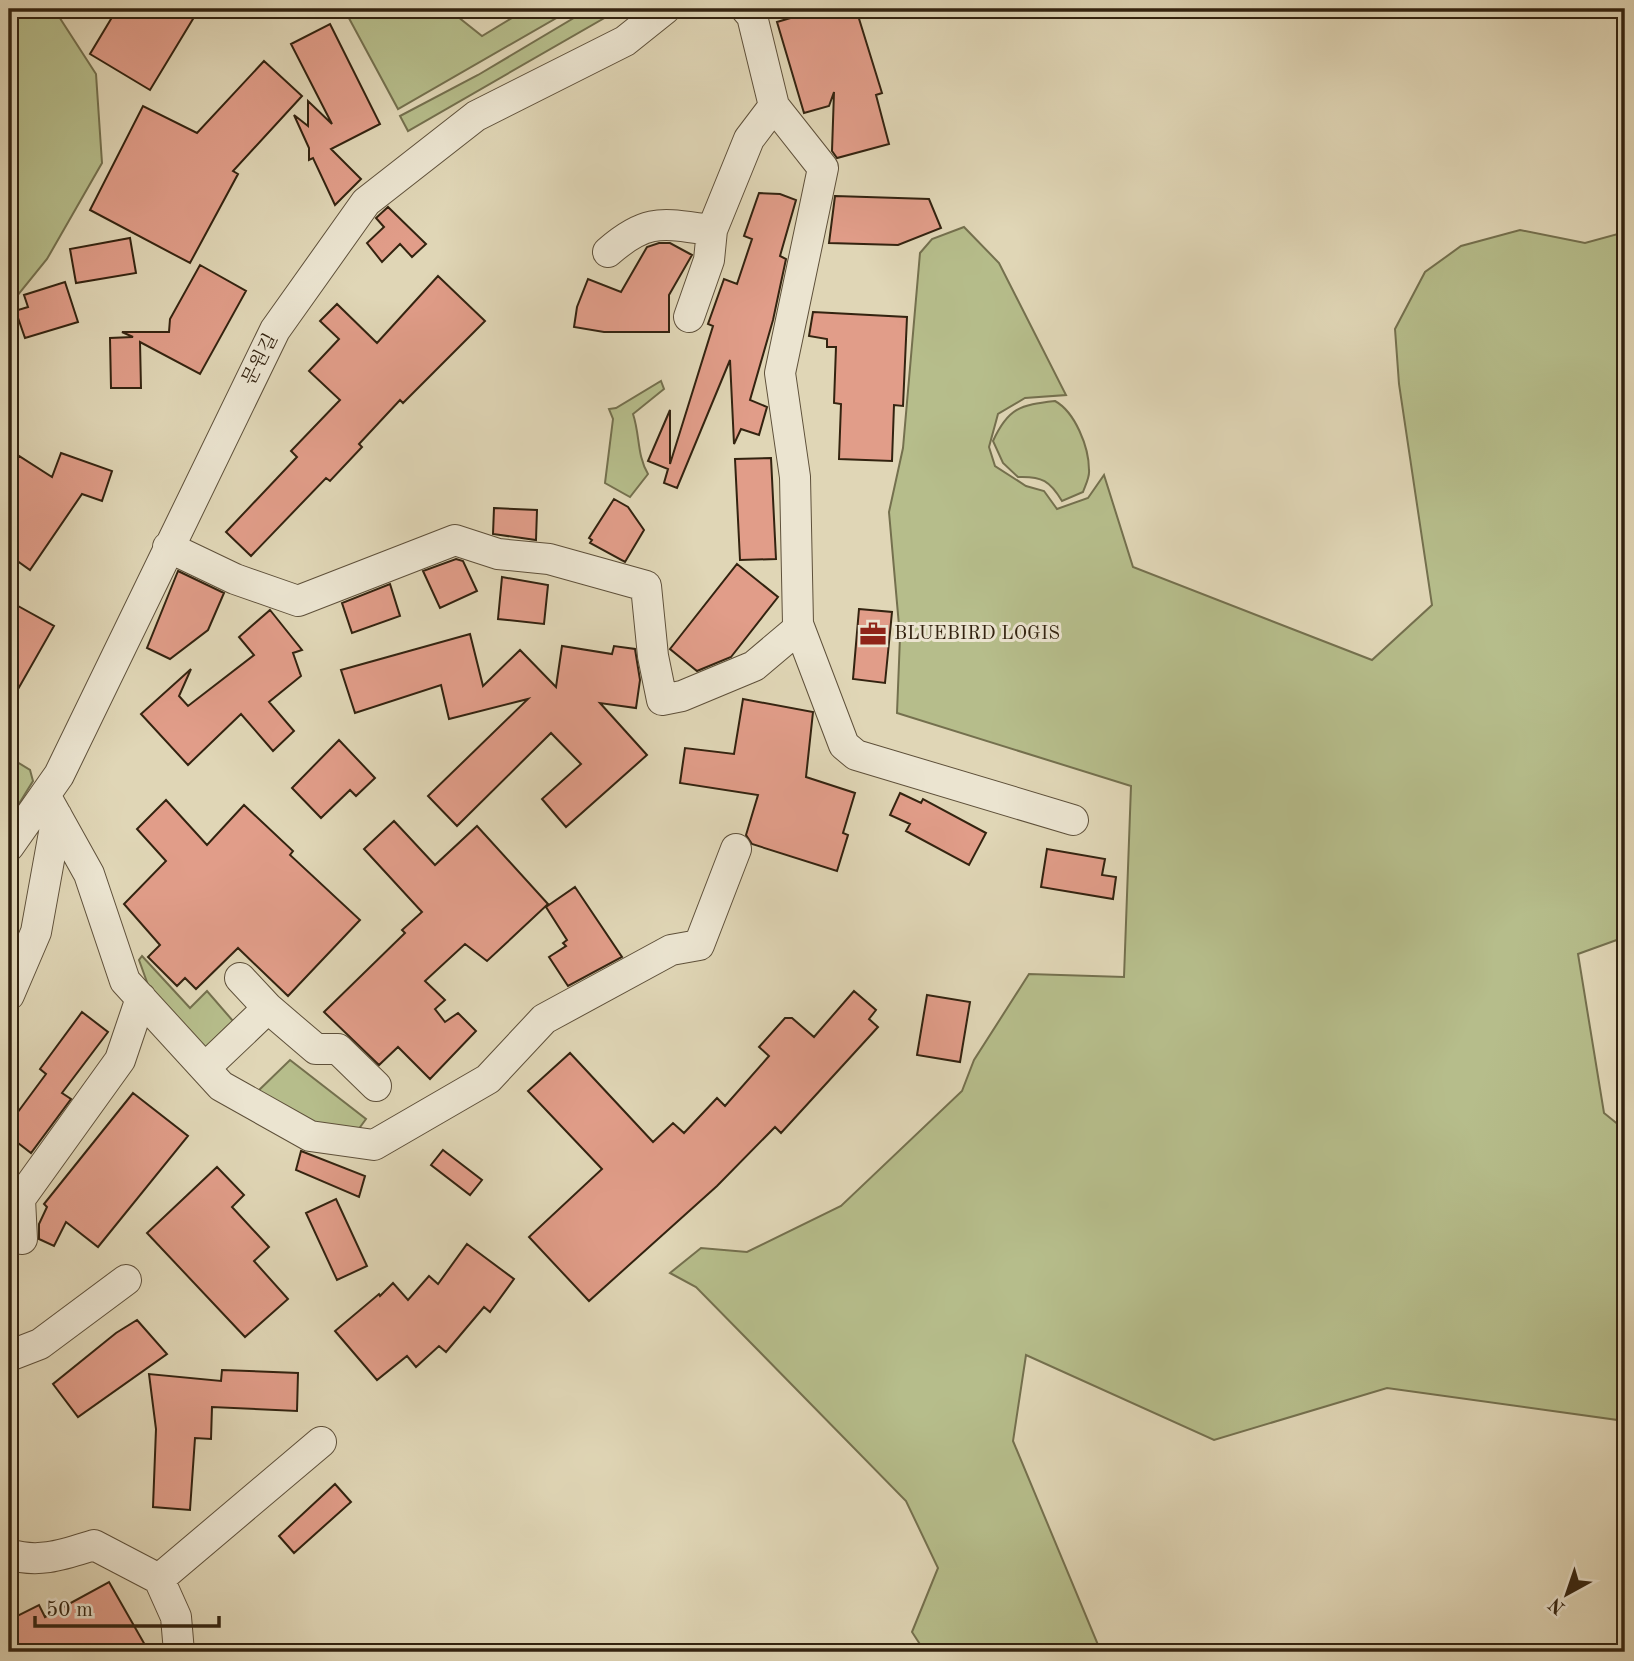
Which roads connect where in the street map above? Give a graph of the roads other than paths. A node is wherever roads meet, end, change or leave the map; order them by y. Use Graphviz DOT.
graph roads {
  1 [pos="665,9"];
  2 [pos="746,9"];
  3 [pos="775,106"];
  4 [pos="712,230"];
  5 [pos="608,251"];
  6 [pos="689,317"];
  7 [pos="168,547"];
  8 [pos="799,626"];
  9 [pos="51,805"];
  10 [pos="1073,820"];
  11 [pos="9,846"];
  12 [pos="736,849"];
  13 [pos="240,978"];
  14 [pos="9,995"];
  15 [pos="141,998"];
  16 [pos="268,1009"];
  17 [pos="205,1069"];
  18 [pos="376,1086"];
  19 [pos="22,1239"];
  20 [pos="126,1280"];
  21 [pos="9,1356"];
  22 [pos="321,1442"];
  23 [pos="9,1554"];
  24 [pos="159,1578"];
  25 [pos="179,1652"];
  1 -- 7 [label="street, 문원길"];
  2 -- 3 [label="street"];
  3 -- 4 [label="street"];
  3 -- 8 [label="street"];
  4 -- 5 [label="street"];
  4 -- 6 [label="street"];
  7 -- 8 [label="street"];
  7 -- 9 [label="street, 문원길"];
  8 -- 10 [label="street"];
  9 -- 11 [label="street, 문원길"];
  9 -- 14 [label="street"];
  9 -- 15 [label="street"];
  12 -- 17 [label="street"];
  13 -- 16 [label="street"];
  15 -- 17 [label="street"];
  15 -- 19 [label="street"];
  16 -- 17 [label="street"];
  16 -- 18 [label="street"];
  20 -- 21 [label="street"];
  22 -- 24 [label="street"];
  23 -- 24 [label="street"];
  24 -- 25 [label="street"];
}
